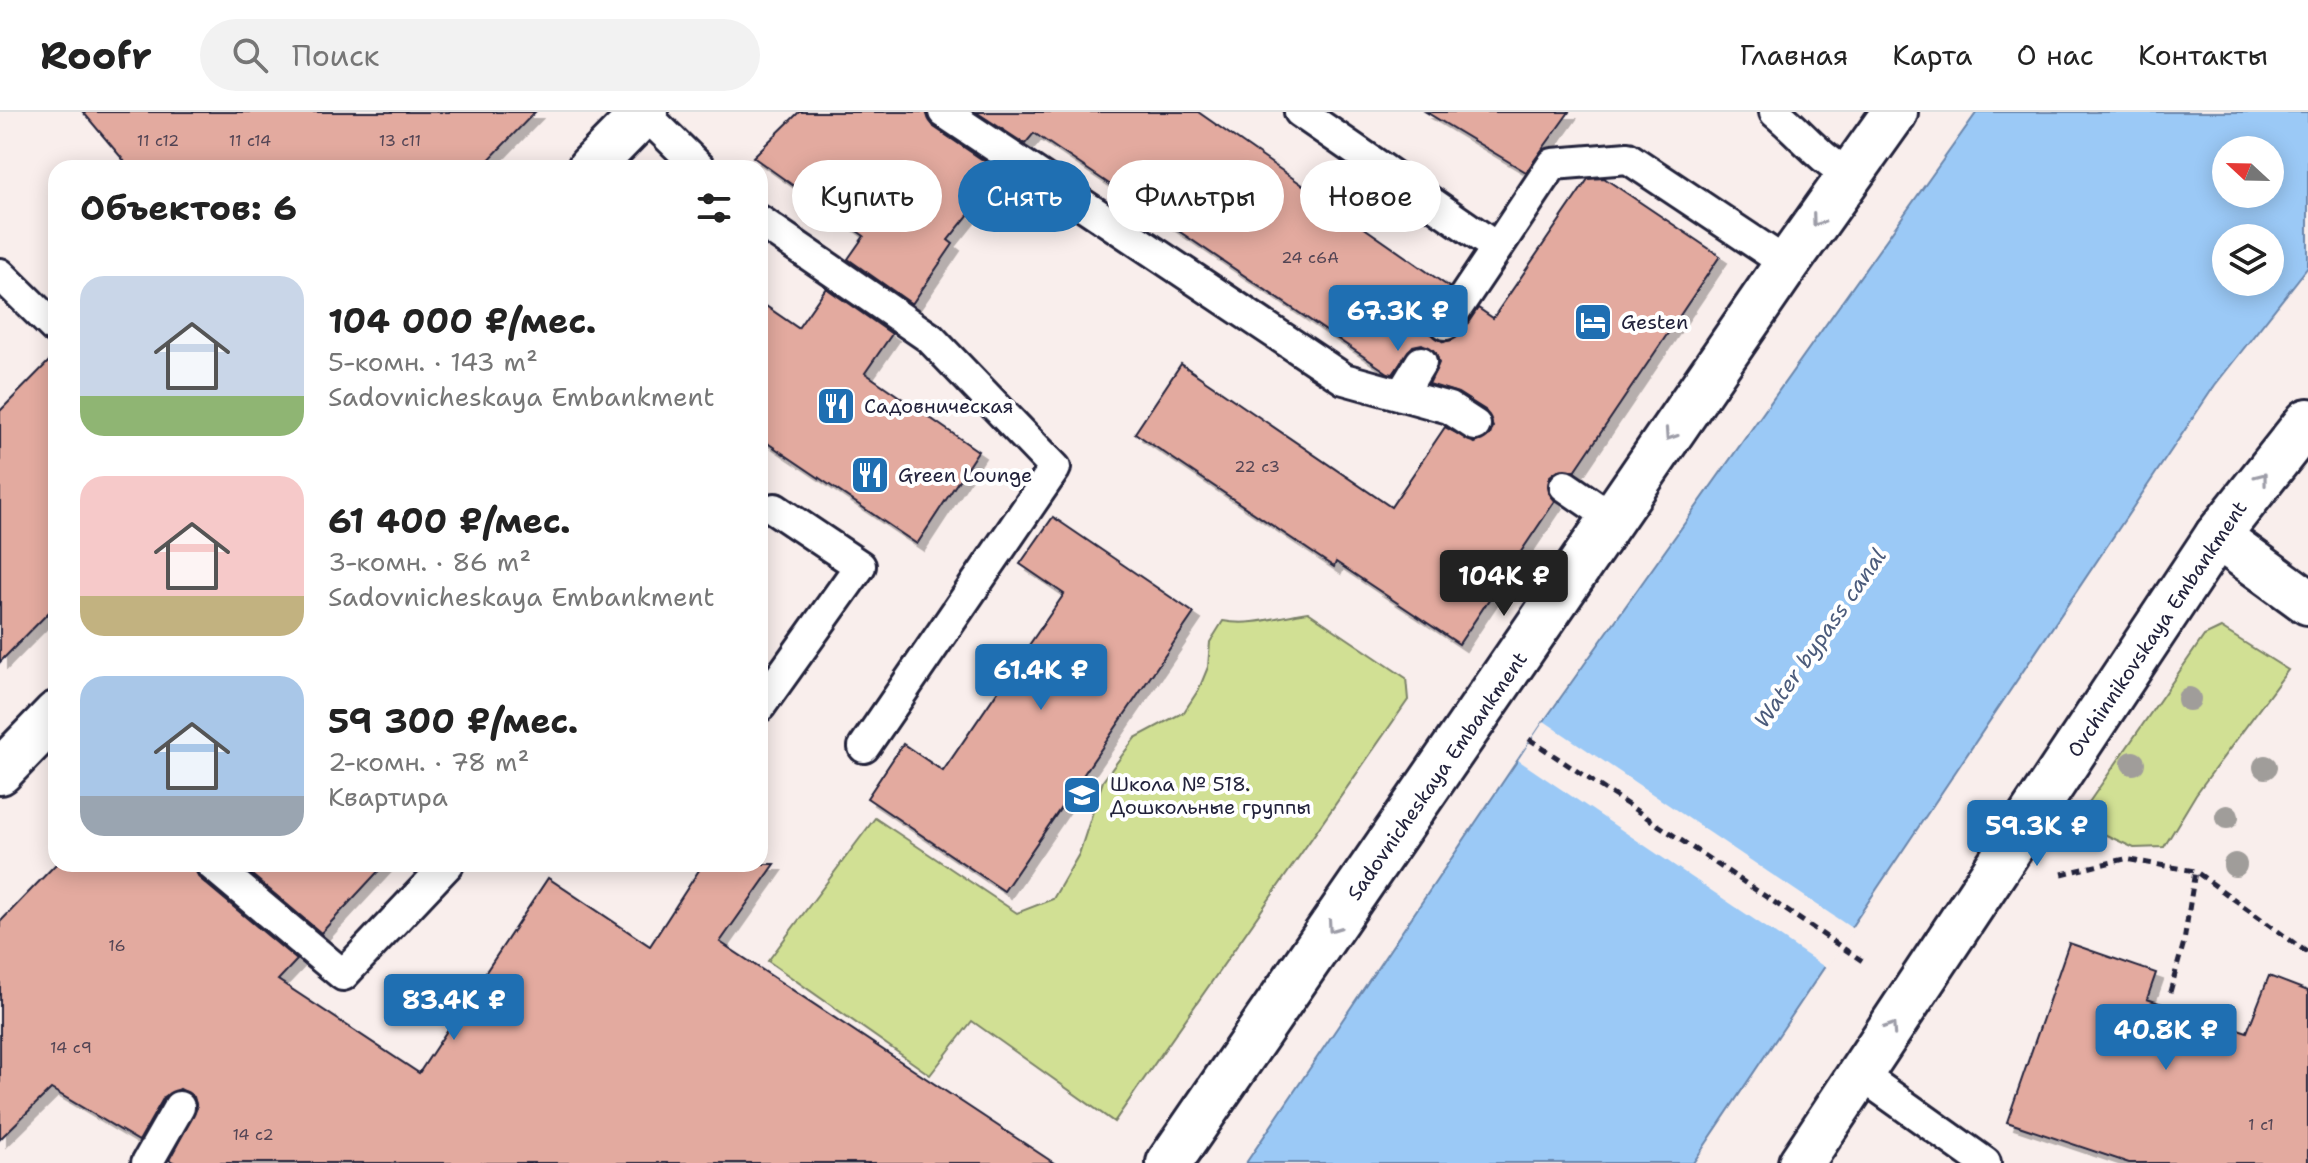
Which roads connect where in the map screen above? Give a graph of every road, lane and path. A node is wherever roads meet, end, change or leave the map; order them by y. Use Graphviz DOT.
graph roads {
  1 [pos="944,112"];
  2 [pos="1300,112"];
  3 [pos="1775,112"];
  4 [pos="1895,112"];
  5 [pos="645,113"];
  6 [pos="598,160"];
  7 [pos="692,160"];
  8 [pos="1850,175"];
  9 [pos="768,227"];
  10 [pos="1497,248"];
  11 [pos="1787,264"];
  12 [pos="0,274"];
  13 [pos="48,321"];
  14 [pos="1446,324"];
  15 [pos="1421,362"];
  16 [pos="1401,395"];
  17 [pos="2308,421"];
  18 [pos="1475,425"];
  19 [pos="1565,486"];
  20 [pos="775,509"];
  21 [pos="1613,519"];
  22 [pos="2217,536"];
  23 [pos="2308,602"];
  24 [pos="768,695"];
  25 [pos="48,729"];
  26 [pos="1529,739"];
  27 [pos="864,747"];
  28 [pos="0,772"];
  29 [pos="2195,871"];
  30 [pos="221,872"];
  31 [pos="440,872"];
  32 [pos="2058,874"];
  33 [pos="2308,953"];
  34 [pos="1864,962"];
  35 [pos="2170,992"];
  36 [pos="1860,1074"];
  37 [pos="179,1107"];
  38 [pos="147,1163"];
  39 [pos="1169,1163"];
  40 [pos="1801,1163"];
  41 [pos="1985,1163"];
  1 -- 16 [label="lane"];
  2 -- 10 [label="lane"];
  3 -- 8 [label="lane"];
  4 -- 8 [label="street, Sadovnicheskaya Embankment"];
  5 -- 6 [label="street"];
  5 -- 7 [label="lane"];
  8 -- 11 [label="street, Sadovnicheskaya Embankment, one-way"];
  9 -- 27 [label="lane"];
  10 -- 11 [label="lane"];
  10 -- 14 [label="lane"];
  11 -- 21 [label="street, Sadovnicheskaya Embankment, one-way"];
  12 -- 13 [label="lane"];
  15 -- 16 [label="lane"];
  16 -- 18 [label="lane"];
  22 -- 17 [label="street, Ovchinnikovskaya Embankment, one-way"];
  19 -- 21 [label="lane"];
  20 -- 24 [label="lane"];
  21 -- 39 [label="street, Sadovnicheskaya Embankment, one-way"];
  22 -- 23 [label="street"];
  36 -- 22 [label="street, Ovchinnikovskaya Embankment, one-way"];
  25 -- 28 [label="street"];
  26 -- 34 [label="path"];
  29 -- 32 [label="path"];
  29 -- 33 [label="path"];
  29 -- 35 [label="path"];
  30 -- 31 [label="lane"];
  36 -- 40 [label="street, Ovchinnikovskaya Embankment"];
  36 -- 41 [label="lane"];
  37 -- 38 [label="lane"];
}
